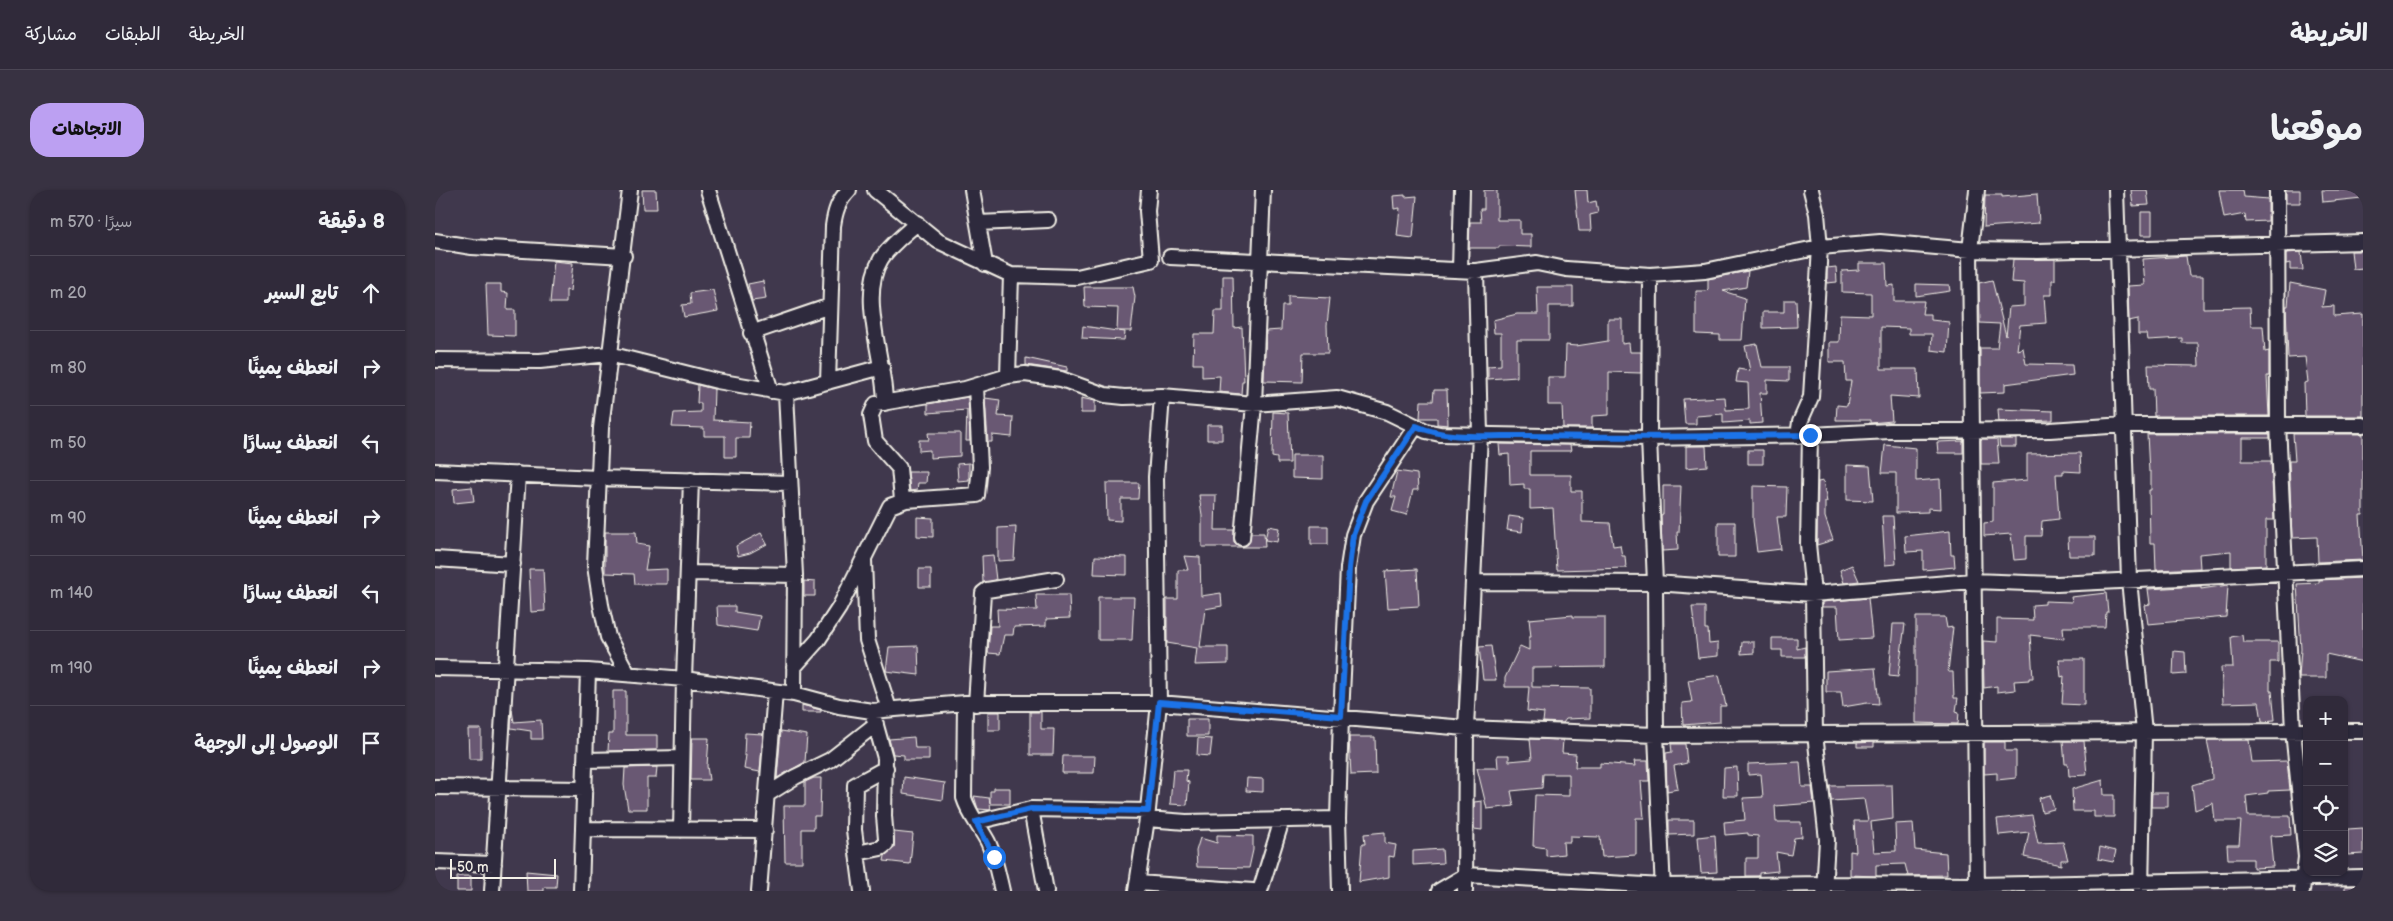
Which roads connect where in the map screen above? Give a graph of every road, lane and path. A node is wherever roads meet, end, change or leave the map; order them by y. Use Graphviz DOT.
graph roads {
  1 [pos="631,190"];
  2 [pos="708,190"];
  3 [pos="849,190"];
  4 [pos="972,190"];
  5 [pos="1149,190"];
  6 [pos="1263,190"];
  7 [pos="1462,190"];
  8 [pos="1811,190"];
  9 [pos="1977,190"];
  10 [pos="2116,190"];
  11 [pos="2277,190"];
  12 [pos="879,191"];
  13 [pos="1048,220"];
  14 [pos="917,223"];
  15 [pos="978,223"];
  16 [pos="435,241"];
  17 [pos="2276,242"];
  18 [pos="2363,242"];
  19 [pos="1820,247"];
  20 [pos="2117,249"];
  21 [pos="1970,250"];
  22 [pos="623,256"];
  23 [pos="1170,257"];
  24 [pos="1260,261"];
  25 [pos="985,264"];
  26 [pos="1461,270"];
  27 [pos="1476,271"];
  28 [pos="1011,275"];
  29 [pos="1650,276"];
  30 [pos="830,306"];
  31 [pos="751,332"];
  32 [pos="609,354"];
  33 [pos="435,360"];
  34 [pos="882,367"];
  35 [pos="1008,376"];
  36 [pos="828,382"];
  37 [pos="976,386"];
  38 [pos="771,391"];
  39 [pos="786,394"];
  40 [pos="1162,396"];
  41 [pos="885,403"];
  42 [pos="1254,404"];
  43 [pos="2278,424"];
  44 [pos="2124,425"];
  45 [pos="2363,425"];
  46 [pos="1416,426"];
  47 [pos="1972,432"];
  48 [pos="1480,435"];
  49 [pos="1804,435"];
  50 [pos="1649,438"];
  51 [pos="435,471"];
  52 [pos="518,474"];
  53 [pos="598,478"];
  54 [pos="691,480"];
  55 [pos="790,483"];
  56 [pos="902,500"];
  57 [pos="1243,538"];
  58 [pos="864,557"];
  59 [pos="435,559"];
  60 [pos="513,564"];
  61 [pos="2363,569"];
  62 [pos="2285,572"];
  63 [pos="688,573"];
  64 [pos="795,576"];
  65 [pos="1056,579"];
  66 [pos="2129,580"];
  67 [pos="1973,581"];
  68 [pos="1473,582"];
  69 [pos="1655,583"];
  70 [pos="1813,594"];
  71 [pos="794,666"];
  72 [pos="435,668"];
  73 [pos="507,669"];
  74 [pos="588,671"];
  75 [pos="628,674"];
  76 [pos="684,679"];
  77 [pos="775,692"];
  78 [pos="794,694"];
  79 [pos="1159,702"];
  80 [pos="970,704"];
  81 [pos="889,709"];
  82 [pos="1341,716"];
  83 [pos="874,717"];
  84 [pos="1467,728"];
  85 [pos="2300,731"];
  86 [pos="2348,731"];
  87 [pos="2363,731"];
  88 [pos="2144,732"];
  89 [pos="1815,734"];
  90 [pos="1975,734"];
  91 [pos="1656,735"];
  92 [pos="682,758"];
  93 [pos="585,760"];
  94 [pos="886,768"];
  95 [pos="499,786"];
  96 [pos="435,787"];
  97 [pos="585,789"];
  98 [pos="768,794"];
  99 [pos="1031,809"];
  100 [pos="1148,815"];
  101 [pos="1338,819"];
  102 [pos="1282,820"];
  103 [pos="976,822"];
  104 [pos="583,829"];
  105 [pos="681,830"];
  106 [pos="765,830"];
  107 [pos="857,853"];
  108 [pos="435,862"];
  109 [pos="494,864"];
  110 [pos="1466,875"];
  111 [pos="2363,877"];
  112 [pos="2302,885"];
  113 [pos="1137,887"];
  114 [pos="1823,887"];
  115 [pos="2141,887"];
  116 [pos="1663,888"];
  117 [pos="1977,888"];
  118 [pos="493,891"];
  119 [pos="581,891"];
  120 [pos="759,891"];
  121 [pos="862,891"];
  122 [pos="1001,891"];
  123 [pos="1046,891"];
  124 [pos="1253,891"];
  125 [pos="1260,891"];
  126 [pos="1340,891"];
  127 [pos="1439,891"];
  128 [pos="1465,891"];
  1 -- 22 [label="street"];
  2 -- 31 [label="street"];
  3 -- 30 [label="street"];
  4 -- 15 [label="street"];
  5 -- 28 [label="street"];
  6 -- 24 [label="street"];
  7 -- 26 [label="street"];
  8 -- 19 [label="street"];
  9 -- 21 [label="street"];
  10 -- 20 [label="street"];
  11 -- 17 [label="street"];
  12 -- 14 [label="street"];
  13 -- 15 [label="street"];
  14 -- 25 [label="street"];
  14 -- 34 [label="street"];
  15 -- 25 [label="street"];
  16 -- 22 [label="street"];
  17 -- 18 [label="street"];
  17 -- 20 [label="street"];
  17 -- 43 [label="street"];
  19 -- 21 [label="street"];
  19 -- 29 [label="street"];
  19 -- 49 [label="street"];
  20 -- 21 [label="street"];
  20 -- 44 [label="street"];
  21 -- 47 [label="street"];
  22 -- 32 [label="street"];
  23 -- 24 [label="street"];
  24 -- 26 [label="street"];
  24 -- 42 [label="street"];
  25 -- 28 [label="street"];
  26 -- 27 [label="street"];
  27 -- 29 [label="street"];
  27 -- 48 [label="street"];
  28 -- 35 [label="street"];
  29 -- 50 [label="street"];
  30 -- 31 [label="street"];
  30 -- 36 [label="street"];
  31 -- 38 [label="street"];
  32 -- 33 [label="street"];
  32 -- 38 [label="street"];
  32 -- 53 [label="street"];
  34 -- 36 [label="street"];
  34 -- 41 [label="street"];
  35 -- 37 [label="street"];
  35 -- 40 [label="street"];
  36 -- 39 [label="street"];
  37 -- 41 [label="street"];
  37 -- 56 [label="street"];
  38 -- 39 [label="street"];
  39 -- 55 [label="street"];
  40 -- 42 [label="street"];
  40 -- 79 [label="street"];
  41 -- 56 [label="street"];
  42 -- 46 [label="street"];
  42 -- 57 [label="street"];
  43 -- 44 [label="street"];
  43 -- 45 [label="street"];
  43 -- 62 [label="street"];
  44 -- 47 [label="street"];
  44 -- 66 [label="street"];
  46 -- 48 [label="street"];
  46 -- 82 [label="street"];
  47 -- 49 [label="street"];
  47 -- 67 [label="street"];
  48 -- 50 [label="street"];
  48 -- 68 [label="street"];
  49 -- 50 [label="street"];
  49 -- 70 [label="street"];
  50 -- 69 [label="street"];
  51 -- 52 [label="street"];
  52 -- 53 [label="street"];
  52 -- 60 [label="street"];
  53 -- 54 [label="street"];
  53 -- 75 [label="street"];
  54 -- 55 [label="street"];
  54 -- 63 [label="street"];
  55 -- 64 [label="street"];
  56 -- 58 [label="street"];
  58 -- 71 [label="street"];
  58 -- 81 [label="street"];
  59 -- 60 [label="street"];
  60 -- 73 [label="street"];
  61 -- 62 [label="street"];
  62 -- 66 [label="street"];
  62 -- 85 [label="street"];
  63 -- 64 [label="street"];
  63 -- 76 [label="street"];
  64 -- 71 [label="street"];
  65 -- 80 [label="street"];
  66 -- 67 [label="street"];
  66 -- 88 [label="street"];
  67 -- 70 [label="street"];
  67 -- 90 [label="street"];
  68 -- 69 [label="street"];
  68 -- 84 [label="street"];
  69 -- 70 [label="street"];
  69 -- 91 [label="street"];
  70 -- 89 [label="street"];
  71 -- 78 [label="street"];
  72 -- 73 [label="street"];
  73 -- 74 [label="street"];
  73 -- 95 [label="street"];
  74 -- 75 [label="street"];
  74 -- 93 [label="street"];
  75 -- 76 [label="street"];
  76 -- 77 [label="street"];
  76 -- 92 [label="street"];
  77 -- 78 [label="street"];
  77 -- 98 [label="street"];
  78 -- 83 [label="street"];
  79 -- 80 [label="street"];
  79 -- 82 [label="street"];
  79 -- 100 [label="street"];
  80 -- 81 [label="street"];
  80 -- 103 [label="street"];
  81 -- 83 [label="street"];
  82 -- 84 [label="street"];
  82 -- 101 [label="street"];
  83 -- 94 [label="street"];
  83 -- 98 [label="street"];
  84 -- 91 [label="street"];
  84 -- 110 [label="street"];
  85 -- 88 [label="street"];
  85 -- 112 [label="street"];
  86 -- 87 [label="street"];
  88 -- 90 [label="street"];
  88 -- 115 [label="street"];
  89 -- 90 [label="street"];
  89 -- 91 [label="street"];
  89 -- 114 [label="street"];
  90 -- 117 [label="street"];
  91 -- 116 [label="street"];
  92 -- 93 [label="street"];
  92 -- 105 [label="street"];
  93 -- 97 [label="street"];
  94 -- 107 [label="street"];
  94 -- 107 [label="street"];
  95 -- 96 [label="street"];
  95 -- 97 [label="street"];
  95 -- 109 [label="street"];
  97 -- 104 [label="street"];
  98 -- 106 [label="street"];
  99 -- 100 [label="street"];
  99 -- 103 [label="street"];
  99 -- 123 [label="street"];
  100 -- 102 [label="street"];
  100 -- 113 [label="street"];
  101 -- 102 [label="street"];
  101 -- 126 [label="street"];
  102 -- 125 [label="street"];
  103 -- 122 [label="street"];
  104 -- 105 [label="street"];
  104 -- 119 [label="street"];
  105 -- 106 [label="street"];
  106 -- 120 [label="street"];
  107 -- 121 [label="street"];
  108 -- 109 [label="street"];
  109 -- 118 [label="street"];
  110 -- 116 [label="street"];
  110 -- 127 [label="street"];
  110 -- 128 [label="street"];
  111 -- 112 [label="street"];
  112 -- 115 [label="street"];
  113 -- 124 [label="street"];
  114 -- 116 [label="street"];
  114 -- 117 [label="street"];
  115 -- 117 [label="street"];
}
